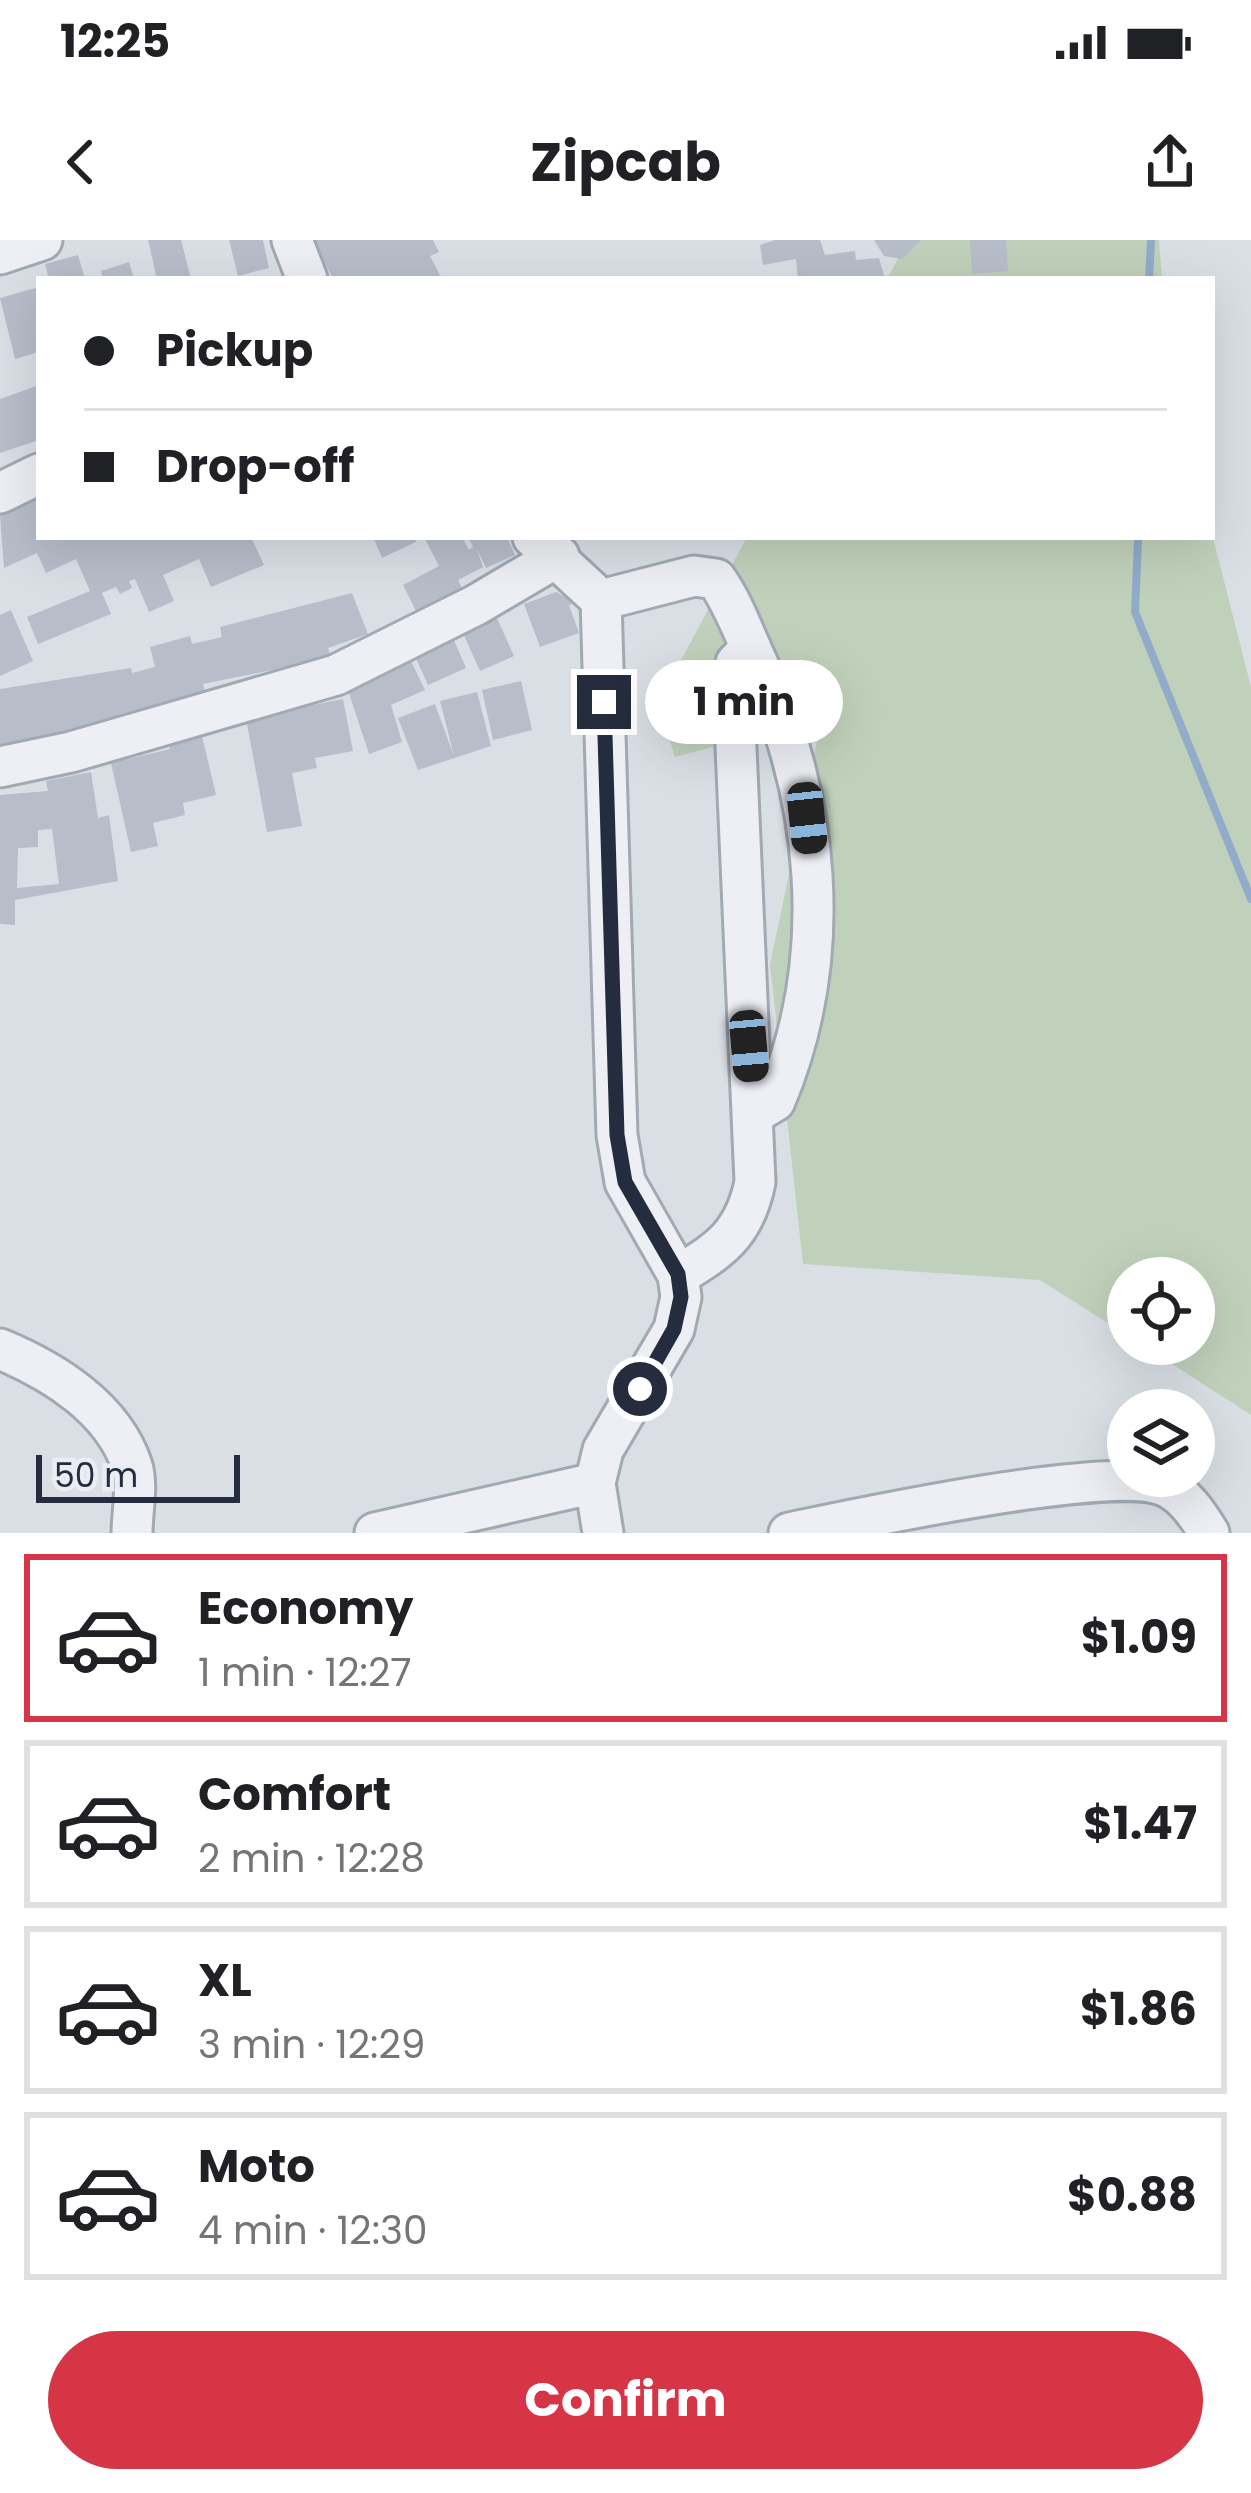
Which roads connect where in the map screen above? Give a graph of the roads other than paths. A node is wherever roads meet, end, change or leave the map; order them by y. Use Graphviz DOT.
graph roads {
  1 [pos="42,240"];
  2 [pos="292,240"];
  3 [pos="0,254"];
  4 [pos="306,276"];
  5 [pos="36,475"];
  6 [pos="0,493"];
  7 [pos="553,553"];
  8 [pos="601,600"];
  9 [pos="751,648"];
  10 [pos="0,767"];
  11 [pos="755,1113"];
  12 [pos="678,1274"];
  13 [pos="0,1349"];
  14 [pos="596,1483"];
  15 [pos="132,1533"];
  16 [pos="375,1533"];
  17 [pos="602,1533"];
  18 [pos="789,1533"];
  19 [pos="1209,1533"];
  1 -- 3 [label="street"];
  2 -- 4 [label="street"];
  5 -- 6 [label="street"];
  7 -- 8 [label="street"];
  7 -- 10 [label="street"];
  8 -- 9 [label="street"];
  8 -- 12 [label="street"];
  9 -- 11 [label="street"];
  9 -- 11 [label="street"];
  11 -- 12 [label="street"];
  12 -- 14 [label="street"];
  13 -- 15 [label="street"];
  14 -- 16 [label="street"];
  14 -- 17 [label="street"];
  18 -- 19 [label="street"];
}
